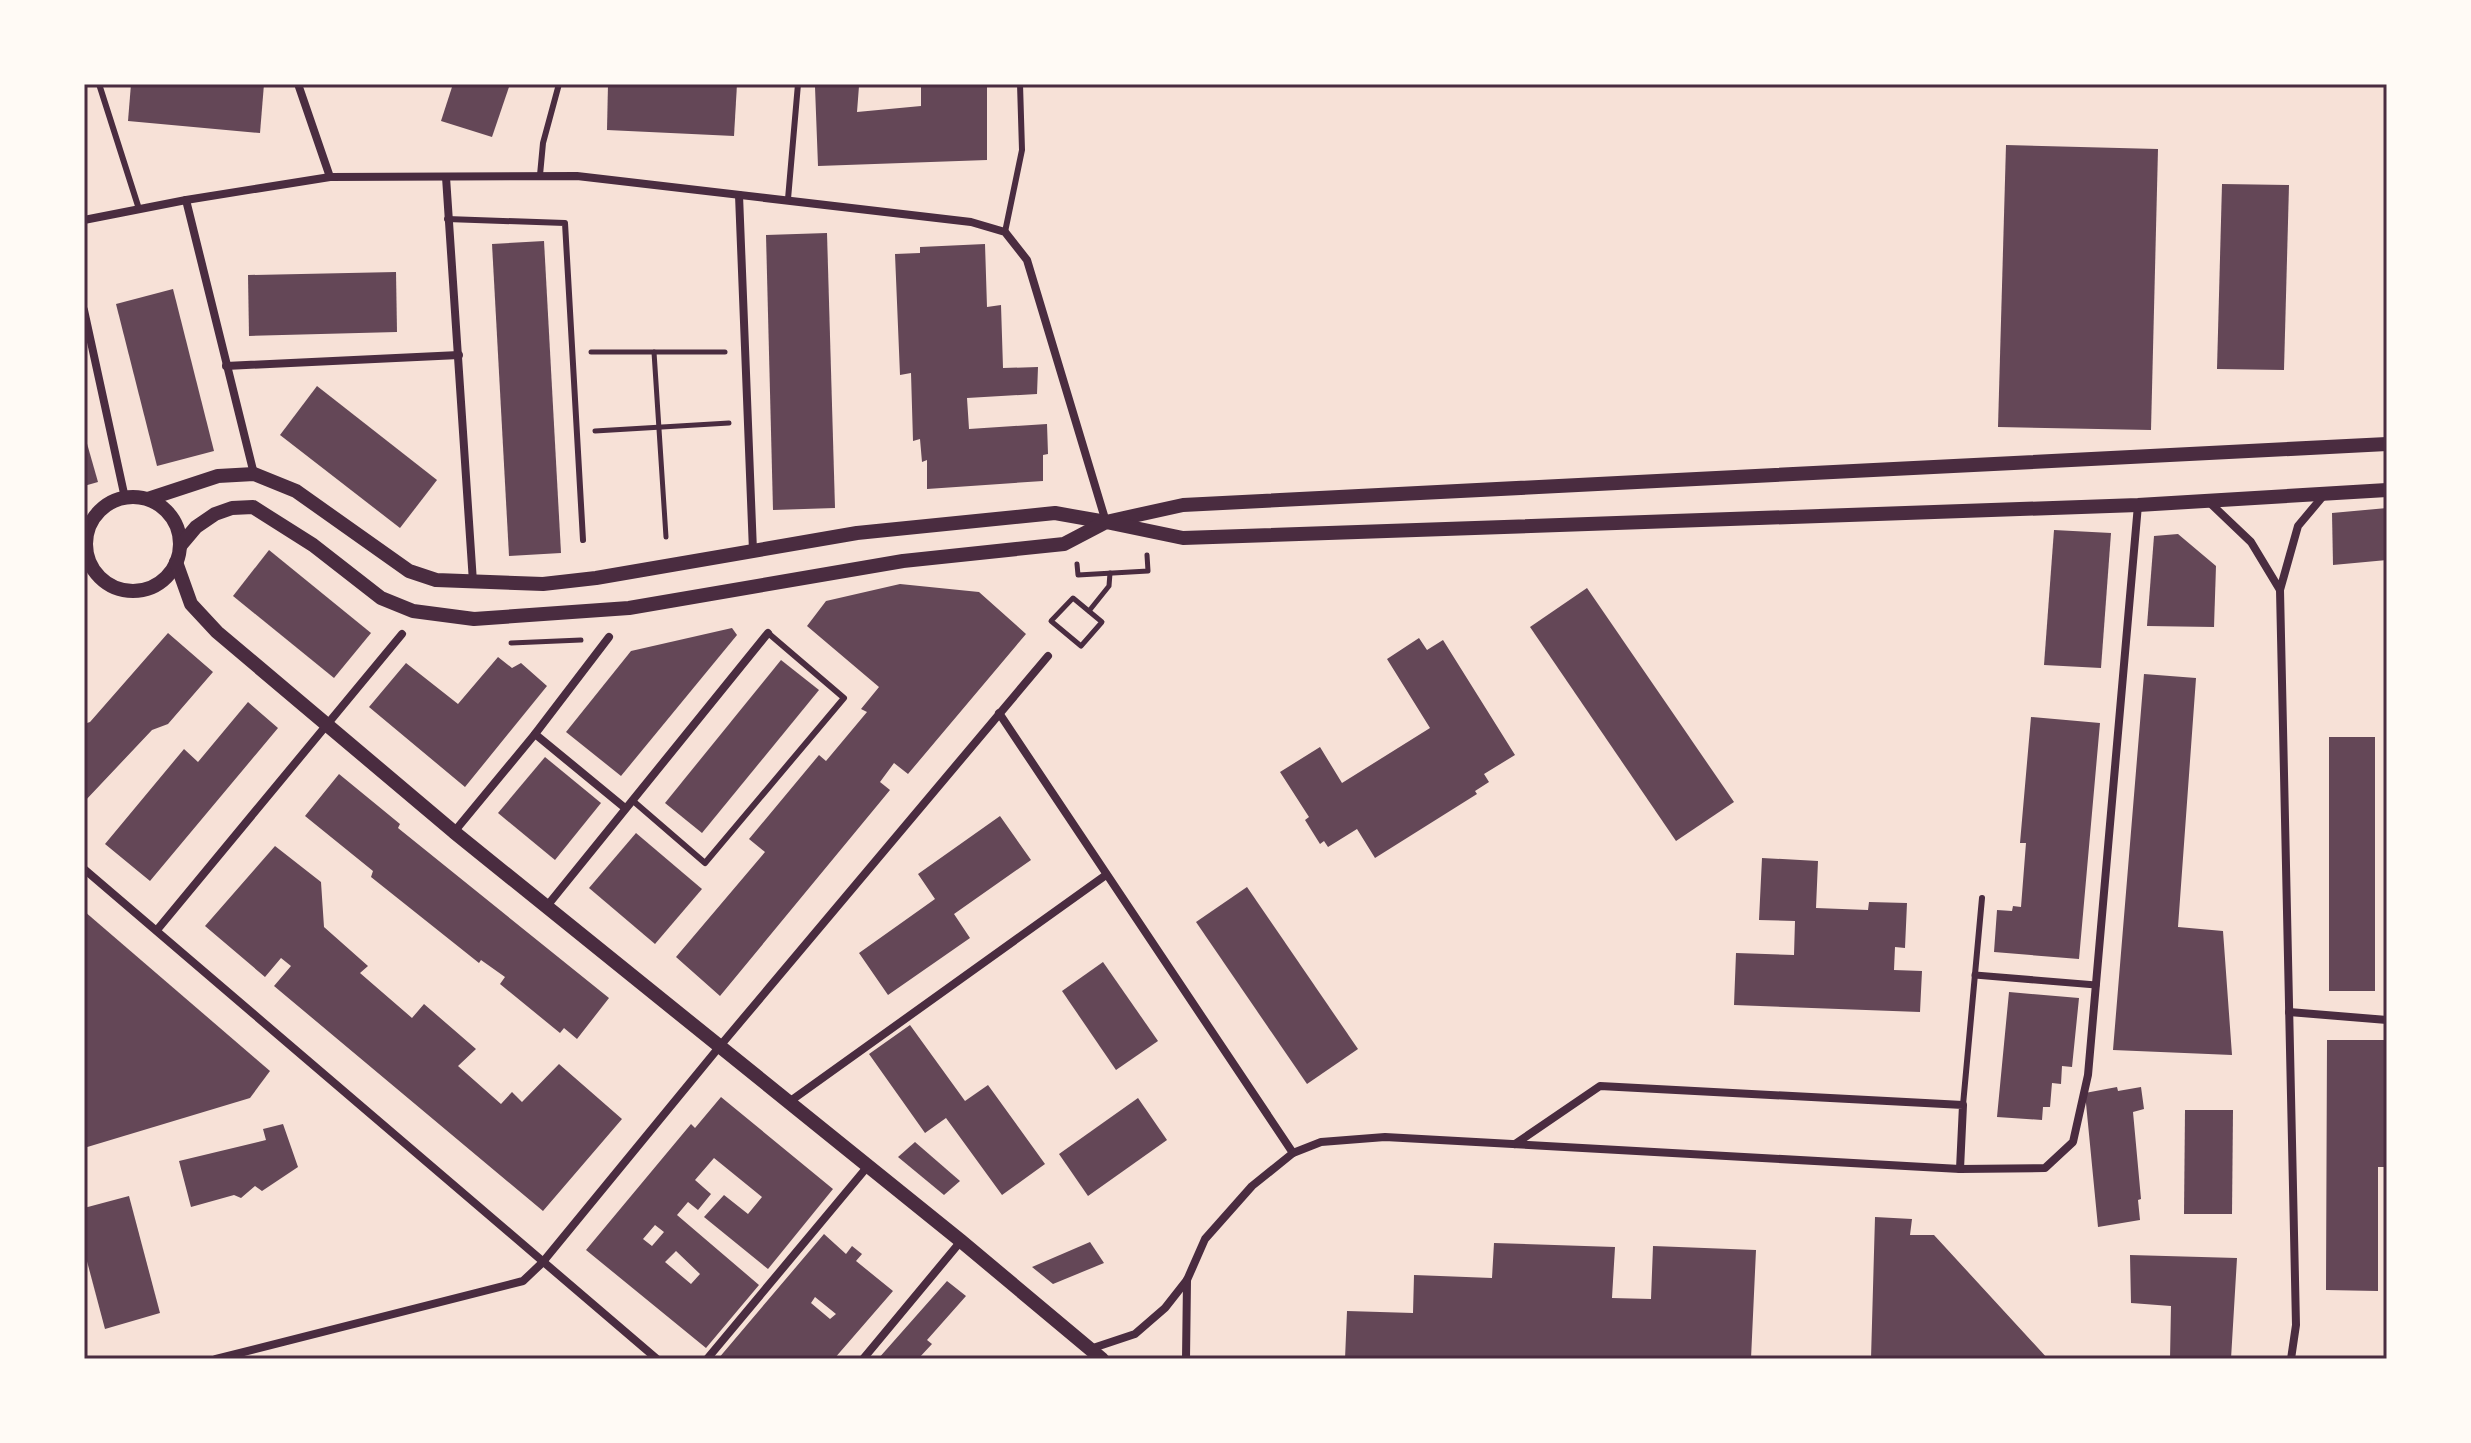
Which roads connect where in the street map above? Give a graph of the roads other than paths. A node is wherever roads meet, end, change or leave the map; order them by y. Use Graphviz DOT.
graph roads {
  1 [pos="99,84"];
  2 [pos="298,84"];
  3 [pos="559,84"];
  4 [pos="798,84"];
  5 [pos="1020,84"];
  6 [pos="540,175"];
  7 [pos="330,177"];
  8 [pos="446,177"];
  9 [pos="739,195"];
  10 [pos="788,199"];
  11 [pos="186,200"];
  12 [pos="139,209"];
  13 [pos="447,219"];
  14 [pos="84,220"];
  15 [pos="1005,232"];
  16 [pos="84,310"];
  17 [pos="459,355"];
  18 [pos="226,366"];
  19 [pos="2387,444"];
  20 [pos="254,474"];
  21 [pos="2387,490"];
  22 [pos="2324,495"];
  23 [pos="125,498"];
  24 [pos="148,499"];
  25 [pos="2208,501"];
  26 [pos="106,505"];
  27 [pos="2138,505"];
  28 [pos="84,510"];
  29 [pos="1106,522"];
  30 [pos="583,540"];
  31 [pos="180,546"];
  32 [pos="85,547"];
  33 [pos="753,552"];
  34 [pos="176,562"];
  35 [pos="473,583"];
  36 [pos="2280,590"];
  37 [pos="768,633"];
  38 [pos="402,634"];
  39 [pos="609,637"];
  40 [pos="1048,656"];
  41 [pos="999,713"];
  42 [pos="328,725"];
  43 [pos="535,734"];
  44 [pos="628,804"];
  45 [pos="454,832"];
  46 [pos="84,869"];
  47 [pos="1106,875"];
  48 [pos="1982,898"];
  49 [pos="547,906"];
  50 [pos="157,930"];
  51 [pos="1975,975"];
  52 [pos="2096,985"];
  53 [pos="2289,1012"];
  54 [pos="2387,1020"];
  55 [pos="720,1046"];
  56 [pos="789,1102"];
  57 [pos="1963,1105"];
  58 [pos="1515,1144"];
  59 [pos="1293,1153"];
  60 [pos="868,1166"];
  61 [pos="1960,1169"];
  62 [pos="961,1241"];
  63 [pos="542,1263"];
  64 [pos="1187,1280"];
  65 [pos="1090,1349"];
  66 [pos="216,1359"];
  67 [pos="657,1359"];
  68 [pos="707,1359"];
  69 [pos="863,1359"];
  70 [pos="1102,1359"];
  71 [pos="1186,1359"];
  72 [pos="2291,1359"];
  1 -- 12 [label="lane"];
  2 -- 7 [label="street"];
  3 -- 6 [label="lane"];
  4 -- 10 [label="lane"];
  5 -- 15 [label="lane"];
  6 -- 8 [label="street"];
  6 -- 9 [label="street"];
  7 -- 8 [label="street"];
  7 -- 11 [label="street"];
  8 -- 13 [label="street"];
  9 -- 10 [label="street"];
  9 -- 33 [label="street"];
  10 -- 15 [label="street"];
  11 -- 12 [label="street"];
  11 -- 18 [label="street"];
  12 -- 14 [label="street"];
  13 -- 17 [label="street"];
  13 -- 30 [label="lane"];
  15 -- 29 [label="street"];
  16 -- 23 [label="street"];
  17 -- 18 [label="street"];
  17 -- 35 [label="street"];
  18 -- 20 [label="street"];
  19 -- 29 [label="street"];
  20 -- 24 [label="street"];
  20 -- 35 [label="street"];
  21 -- 22 [label="street"];
  22 -- 25 [label="street"];
  22 -- 36 [label="street"];
  23 -- 24 [label="street"];
  23 -- 26 [label="street"];
  24 -- 31 [label="street"];
  25 -- 27 [label="street"];
  25 -- 36 [label="street"];
  26 -- 28 [label="street"];
  26 -- 32 [label="street"];
  27 -- 29 [label="street"];
  27 -- 52 [label="street"];
  29 -- 31 [label="street"];
  29 -- 33 [label="street"];
  31 -- 34 [label="street"];
  32 -- 34 [label="street"];
  33 -- 35 [label="street"];
  34 -- 42 [label="street"];
  36 -- 53 [label="street"];
  37 -- 44 [label="street"];
  37 -- 44 [label="lane"];
  38 -- 42 [label="street"];
  39 -- 43 [label="street"];
  40 -- 41 [label="street"];
  41 -- 47 [label="street"];
  41 -- 55 [label="street"];
  42 -- 45 [label="street"];
  42 -- 50 [label="street"];
  43 -- 44 [label="street"];
  43 -- 45 [label="street"];
  44 -- 49 [label="street"];
  45 -- 49 [label="street"];
  46 -- 50 [label="street"];
  47 -- 56 [label="street"];
  47 -- 59 [label="street"];
  48 -- 51 [label="lane"];
  49 -- 55 [label="street"];
  50 -- 63 [label="street"];
  51 -- 52 [label="street"];
  51 -- 57 [label="lane"];
  52 -- 61 [label="street"];
  53 -- 54 [label="street"];
  53 -- 72 [label="street"];
  55 -- 56 [label="street"];
  55 -- 63 [label="street"];
  56 -- 60 [label="street"];
  57 -- 58 [label="street"];
  57 -- 61 [label="street"];
  58 -- 59 [label="street"];
  58 -- 61 [label="street"];
  59 -- 64 [label="street"];
  60 -- 62 [label="street"];
  60 -- 68 [label="street"];
  62 -- 65 [label="street"];
  62 -- 69 [label="street"];
  63 -- 66 [label="street"];
  63 -- 67 [label="street"];
  64 -- 65 [label="street"];
  64 -- 71 [label="street"];
  65 -- 70 [label="street"];
}
